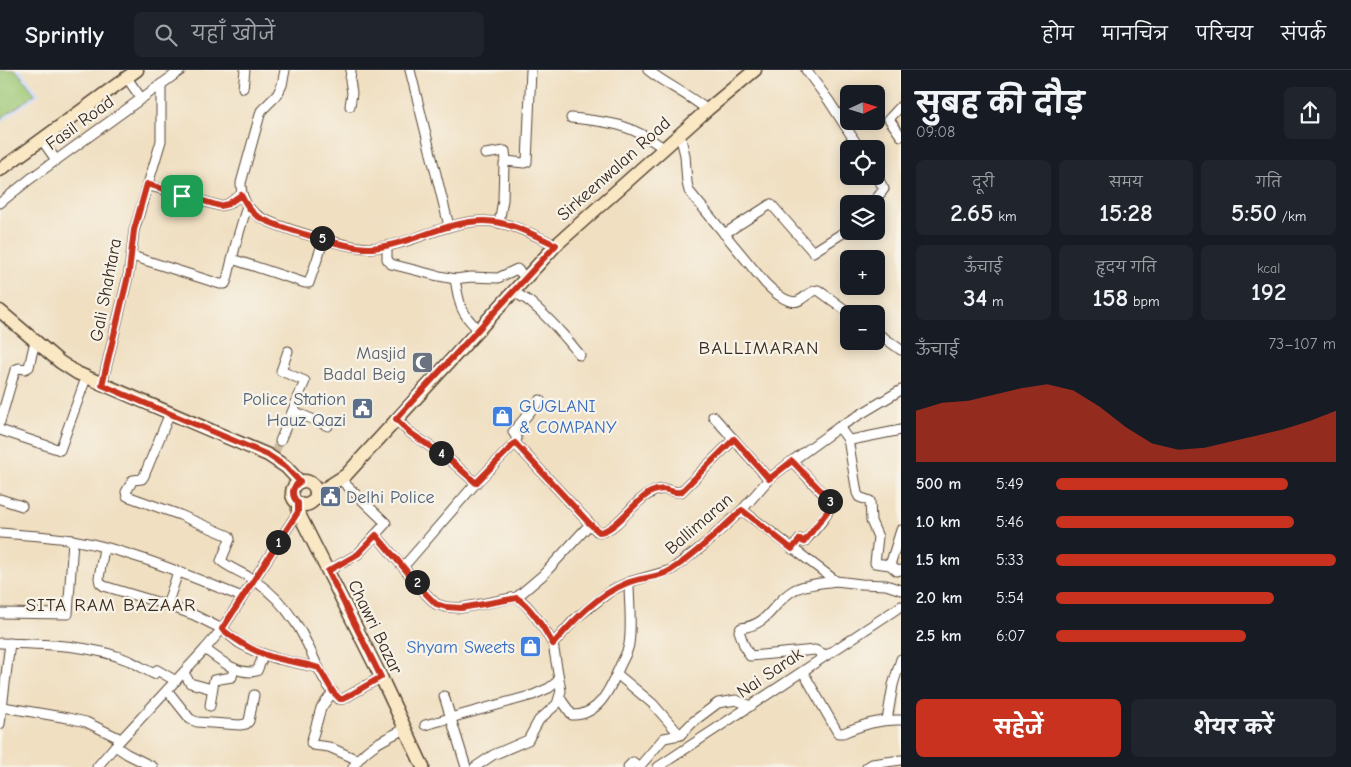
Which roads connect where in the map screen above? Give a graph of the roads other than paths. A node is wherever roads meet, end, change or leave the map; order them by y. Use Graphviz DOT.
graph roads {
  1 [pos="181,70"];
  2 [pos="245,70"];
  3 [pos="285,70"];
  4 [pos="351,70"];
  5 [pos="410,70"];
  6 [pos="531,70"];
  7 [pos="648,70"];
  8 [pos="755,70"];
  9 [pos="806,70"];
  10 [pos="130,72"];
  11 [pos="161,84"];
  12 [pos="243,88"];
  13 [pos="141,98"];
  14 [pos="350,106"];
  15 [pos="901,106"];
  16 [pos="707,110"];
  17 [pos="571,118"];
  18 [pos="680,135"];
  19 [pos="901,136"];
  20 [pos="42,140"];
  21 [pos="854,140"];
  22 [pos="665,149"];
  23 [pos="486,154"];
  24 [pos="56,160"];
  25 [pos="506,161"];
  26 [pos="0,164"];
  27 [pos="0,170"];
  28 [pos="147,184"];
  29 [pos="241,195"];
  30 [pos="0,203"];
  31 [pos="247,206"];
  32 [pos="499,223"];
  33 [pos="449,226"];
  34 [pos="724,234"];
  35 [pos="840,234"];
  36 [pos="324,239"];
  37 [pos="556,245"];
  38 [pos="387,246"];
  39 [pos="132,256"];
  40 [pos="232,259"];
  41 [pos="526,278"];
  42 [pos="456,279"];
  43 [pos="514,291"];
  44 [pos="840,306"];
  45 [pos="0,311"];
  46 [pos="478,329"];
  47 [pos="885,338"];
  48 [pos="35,341"];
  49 [pos="901,350"];
  50 [pos="288,351"];
  51 [pos="580,355"];
  52 [pos="86,378"];
  53 [pos="102,385"];
  54 [pos="901,390"];
  55 [pos="540,400"];
  56 [pos="293,411"];
  57 [pos="170,413"];
  58 [pos="713,416"];
  59 [pos="396,419"];
  60 [pos="0,422"];
  61 [pos="328,426"];
  62 [pos="839,427"];
  63 [pos="0,430"];
  64 [pos="901,430"];
  65 [pos="734,439"];
  66 [pos="848,439"];
  67 [pos="280,441"];
  68 [pos="515,443"];
  69 [pos="792,461"];
  70 [pos="340,479"];
  71 [pos="769,479"];
  72 [pos="300,482"];
  73 [pos="476,483"];
  74 [pos="316,494"];
  75 [pos="0,499"];
  76 [pos="22,506"];
  77 [pos="298,507"];
  78 [pos="742,510"];
  79 [pos="590,524"];
  80 [pos="901,530"];
  81 [pos="0,533"];
  82 [pos="376,535"];
  83 [pos="73,540"];
  84 [pos="104,548"];
  85 [pos="792,549"];
  86 [pos="404,566"];
  87 [pos="890,566"];
  88 [pos="901,570"];
  89 [pos="328,571"];
  90 [pos="178,572"];
  91 [pos="254,580"];
  92 [pos="836,581"];
  93 [pos="629,582"];
  94 [pos="901,590"];
  95 [pos="242,597"];
  96 [pos="517,598"];
  97 [pos="167,605"];
  98 [pos="901,606"];
  99 [pos="0,613"];
  100 [pos="222,629"];
  101 [pos="0,643"];
  102 [pos="10,643"];
  103 [pos="553,644"];
  104 [pos="206,649"];
  105 [pos="264,654"];
  106 [pos="826,655"];
  107 [pos="901,659"];
  108 [pos="234,668"];
  109 [pos="319,668"];
  110 [pos="802,672"];
  111 [pos="184,673"];
  112 [pos="617,674"];
  113 [pos="381,677"];
  114 [pos="176,681"];
  115 [pos="558,681"];
  116 [pos="212,689"];
  117 [pos="167,690"];
  118 [pos="333,692"];
  119 [pos="254,695"];
  120 [pos="444,696"];
  121 [pos="560,698"];
  122 [pos="210,706"];
  123 [pos="751,706"];
  124 [pos="3,707"];
  125 [pos="450,718"];
  126 [pos="887,720"];
  127 [pos="901,720"];
  128 [pos="0,724"];
  129 [pos="424,725"];
  130 [pos="405,729"];
  131 [pos="680,735"];
  132 [pos="118,742"];
  133 [pos="901,760"];
  134 [pos="356,764"];
  135 [pos="148,766"];
  136 [pos="97,767"];
  137 [pos="423,767"];
  138 [pos="466,767"];
  139 [pos="475,767"];
  140 [pos="628,767"];
  141 [pos="639,767"];
  142 [pos="659,767"];
  143 [pos="867,767"];
  1 -- 11 [label="street, Fasil Road"];
  2 -- 12 [label="street"];
  3 -- 29 [label="street"];
  4 -- 14 [label="street"];
  5 -- 33 [label="street"];
  6 -- 25 [label="street"];
  7 -- 16 [label="street"];
  8 -- 16 [label="street, Sirkeenwalan Road"];
  9 -- 21 [label="street"];
  10 -- 13 [label="street"];
  10 -- 20 [label="street"];
  10 -- 26 [label="street"];
  11 -- 13 [label="street, Fasil Road"];
  11 -- 28 [label="street, Gali Shahtara"];
  13 -- 24 [label="street, Fasil Road"];
  15 -- 19 [label="street"];
  16 -- 18 [label="street, Sirkeenwalan Road"];
  17 -- 22 [label="street"];
  18 -- 22 [label="street, Sirkeenwalan Road"];
  18 -- 34 [label="street"];
  20 -- 24 [label="street"];
  20 -- 27 [label="street"];
  22 -- 37 [label="street, Sirkeenwalan Road"];
  23 -- 25 [label="street"];
  24 -- 30 [label="street, Fasil Road"];
  25 -- 32 [label="street"];
  28 -- 29 [label="street"];
  28 -- 39 [label="street, Gali Shahtara"];
  29 -- 31 [label="street"];
  31 -- 36 [label="street"];
  31 -- 40 [label="street"];
  32 -- 33 [label="street"];
  32 -- 37 [label="street"];
  33 -- 38 [label="street"];
  34 -- 35 [label="street"];
  34 -- 44 [label="street"];
  36 -- 38 [label="street"];
  36 -- 40 [label="street"];
  37 -- 41 [label="street, Sirkeenwalan Road"];
  38 -- 42 [label="street"];
  39 -- 40 [label="street"];
  39 -- 53 [label="street, Gali Shahtara"];
  41 -- 42 [label="street"];
  41 -- 43 [label="street, Sirkeenwalan Road"];
  42 -- 46 [label="street"];
  43 -- 46 [label="street, Sirkeenwalan Road"];
  43 -- 51 [label="street"];
  45 -- 48 [label="street"];
  46 -- 59 [label="street, Sirkeenwalan Road"];
  47 -- 49 [label="street"];
  48 -- 52 [label="street"];
  48 -- 60 [label="street"];
  50 -- 56 [label="street"];
  52 -- 53 [label="street"];
  52 -- 63 [label="street"];
  53 -- 57 [label="street"];
  54 -- 62 [label="street, Ballimaran"];
  55 -- 68 [label="street"];
  56 -- 61 [label="street"];
  56 -- 67 [label="street"];
  57 -- 72 [label="street"];
  57 -- 91 [label="street"];
  58 -- 65 [label="street"];
  59 -- 70 [label="street, Sirkeenwalan Road"];
  59 -- 73 [label="street"];
  62 -- 66 [label="street"];
  62 -- 69 [label="street, Ballimaran"];
  64 -- 66 [label="street"];
  65 -- 71 [label="street"];
  65 -- 79 [label="street"];
  66 -- 87 [label="street"];
  68 -- 73 [label="street"];
  68 -- 79 [label="street"];
  69 -- 71 [label="street, Ballimaran"];
  69 -- 85 [label="street"];
  70 -- 74 [label="street, Sirkeenwalan Road"];
  70 -- 82 [label="street"];
  71 -- 78 [label="street, Ballimaran"];
  72 -- 74 [label="street"];
  72 -- 77 [label="street"];
  73 -- 86 [label="street"];
  74 -- 77 [label="street"];
  75 -- 76 [label="street"];
  77 -- 89 [label="street, Chawri Bazar"];
  77 -- 91 [label="street"];
  78 -- 85 [label="street"];
  78 -- 93 [label="street, Ballimaran"];
  79 -- 96 [label="street"];
  80 -- 87 [label="street"];
  81 -- 83 [label="street"];
  82 -- 86 [label="street"];
  82 -- 89 [label="street"];
  83 -- 84 [label="street"];
  83 -- 99 [label="street"];
  84 -- 90 [label="street"];
  84 -- 97 [label="street"];
  85 -- 92 [label="street"];
  86 -- 96 [label="street"];
  87 -- 88 [label="street"];
  89 -- 113 [label="street, Chawri Bazar"];
  90 -- 95 [label="street"];
  90 -- 97 [label="street"];
  91 -- 95 [label="street"];
  91 -- 109 [label="street"];
  92 -- 94 [label="street"];
  92 -- 106 [label="street"];
  93 -- 103 [label="street, Ballimaran"];
  93 -- 112 [label="street"];
  95 -- 100 [label="street"];
  96 -- 103 [label="street"];
  97 -- 100 [label="street"];
  98 -- 106 [label="street, Nai Sarak"];
  100 -- 104 [label="street"];
  100 -- 105 [label="street"];
  101 -- 102 [label="street"];
  102 -- 114 [label="street"];
  102 -- 124 [label="street"];
  103 -- 115 [label="street"];
  104 -- 108 [label="street"];
  104 -- 111 [label="street"];
  105 -- 108 [label="street"];
  105 -- 109 [label="street"];
  106 -- 110 [label="street, Nai Sarak"];
  107 -- 126 [label="street"];
  108 -- 116 [label="street"];
  109 -- 118 [label="street"];
  110 -- 123 [label="street, Nai Sarak"];
  110 -- 126 [label="street"];
  111 -- 114 [label="street"];
  111 -- 116 [label="street"];
  112 -- 121 [label="street"];
  112 -- 131 [label="street"];
  113 -- 118 [label="street"];
  113 -- 130 [label="street, Chawri Bazar"];
  114 -- 117 [label="street"];
  115 -- 121 [label="street"];
  115 -- 125 [label="street"];
  116 -- 122 [label="street"];
  117 -- 119 [label="street"];
  117 -- 132 [label="street"];
  118 -- 134 [label="street"];
  120 -- 125 [label="street"];
  121 -- 139 [label="street"];
  123 -- 131 [label="street"];
  123 -- 142 [label="street, Nai Sarak"];
  124 -- 128 [label="street"];
  124 -- 132 [label="street"];
  125 -- 129 [label="street"];
  125 -- 138 [label="street"];
  126 -- 127 [label="street"];
  130 -- 134 [label="street"];
  130 -- 137 [label="street, Chawri Bazar"];
  131 -- 141 [label="street"];
  132 -- 135 [label="street"];
  132 -- 136 [label="street"];
  133 -- 143 [label="street"];
  140 -- 141 [label="street"];
}
